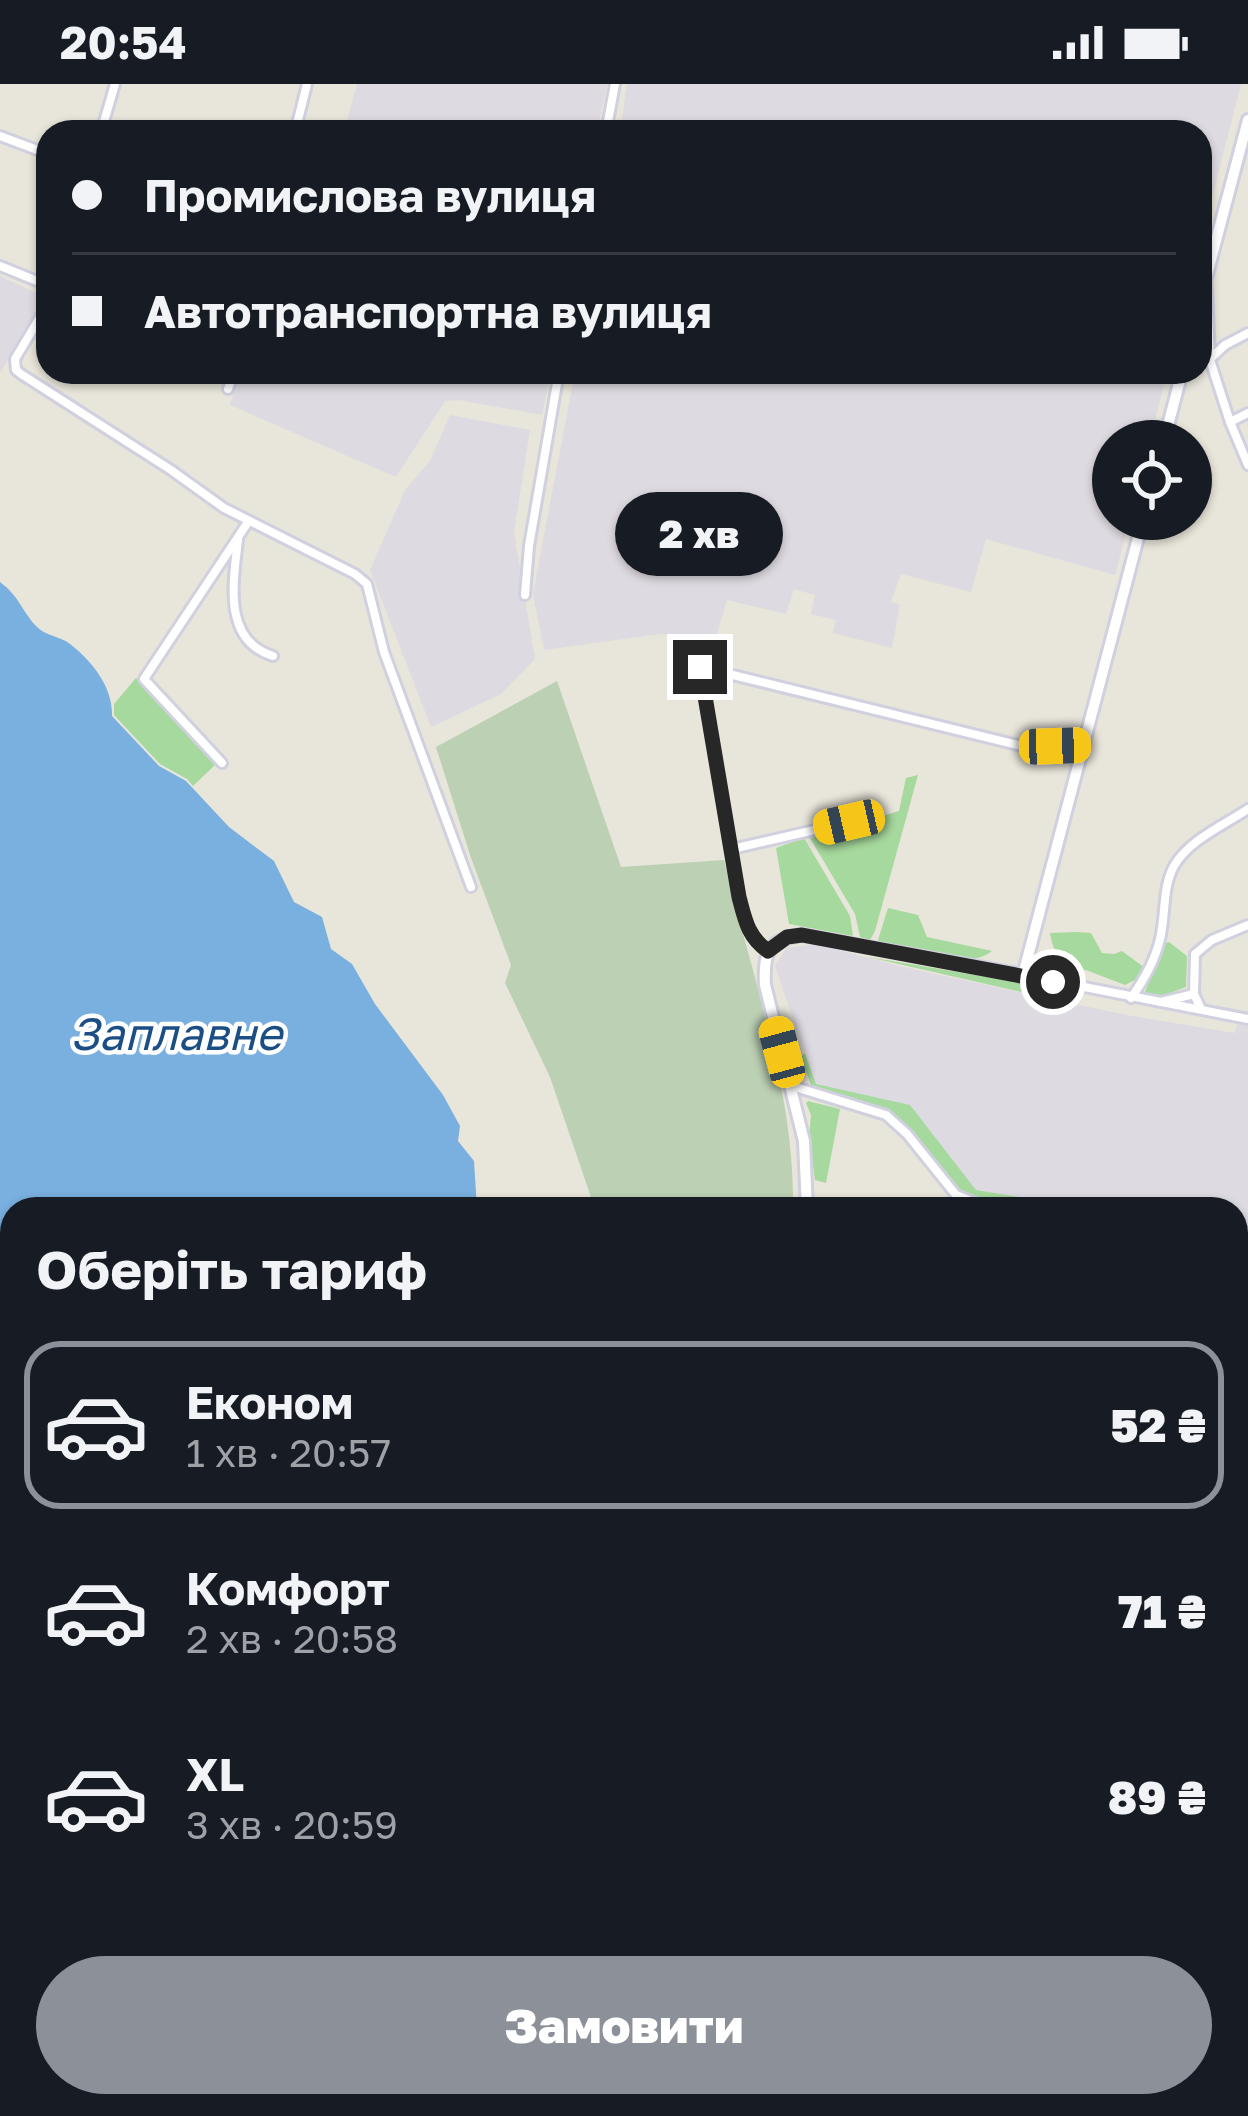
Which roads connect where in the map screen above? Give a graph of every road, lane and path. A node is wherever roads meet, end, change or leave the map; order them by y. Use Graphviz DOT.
graph roads {
  1 [pos="115,84"];
  2 [pos="307,84"];
  3 [pos="615,84"];
  4 [pos="104,120"];
  5 [pos="298,120"];
  6 [pos="608,120"];
  7 [pos="1248,120"];
  8 [pos="0,136"];
  9 [pos="36,150"];
  10 [pos="1212,257"];
  11 [pos="0,266"];
  12 [pos="36,281"];
  13 [pos="36,323"];
  14 [pos="1212,330"];
  15 [pos="1248,333"];
  16 [pos="1235,340"];
  17 [pos="1212,357"];
  18 [pos="1212,365"];
  19 [pos="36,383"];
  20 [pos="38,384"];
  21 [pos="230,384"];
  22 [pos="558,384"];
  23 [pos="1179,384"];
  24 [pos="228,389"];
  25 [pos="1248,413"];
  26 [pos="1169,420"];
  27 [pos="1230,422"];
  28 [pos="1248,464"];
  29 [pos="248,522"];
  30 [pos="238,538"];
  31 [pos="1138,540"];
  32 [pos="525,596"];
  33 [pos="273,656"];
  34 [pos="1084,745"];
  35 [pos="222,763"];
  36 [pos="1248,809"];
  37 [pos="849,822"];
  38 [pos="732,849"];
  39 [pos="471,887"];
  40 [pos="1248,925"];
  41 [pos="768,951"];
  42 [pos="1023,975"];
  43 [pos="1194,994"];
  44 [pos="1131,998"];
  45 [pos="1160,1003"];
  46 [pos="1201,1010"];
  47 [pos="1248,1019"];
  48 [pos="792,1086"];
  49 [pos="956,1195"];
  50 [pos="807,1197"];
  51 [pos="961,1197"];
  1 -- 4 [label="street"];
  2 -- 5 [label="street"];
  3 -- 6 [label="street"];
  7 -- 10 [label="street"];
  8 -- 9 [label="street"];
  11 -- 12 [label="street"];
  13 -- 19 [label="street"];
  14 -- 16 [label="street"];
  15 -- 16 [label="street"];
  16 -- 17 [label="street"];
  18 -- 27 [label="street"];
  20 -- 29 [label="street"];
  21 -- 24 [label="street"];
  22 -- 32 [label="street"];
  23 -- 26 [label="street"];
  25 -- 27 [label="street"];
  27 -- 28 [label="street"];
  29 -- 30 [label="street"];
  29 -- 39 [label="street"];
  30 -- 33 [label="street"];
  30 -- 35 [label="street"];
  31 -- 34 [label="street"];
  34 -- 38 [label="street"];
  34 -- 42 [label="street"];
  36 -- 44 [label="street"];
  37 -- 38 [label="street"];
  38 -- 41 [label="street"];
  40 -- 43 [label="street"];
  41 -- 42 [label="street"];
  41 -- 48 [label="street"];
  42 -- 44 [label="street"];
  43 -- 45 [label="street"];
  43 -- 46 [label="street"];
  44 -- 45 [label="street"];
  45 -- 46 [label="street"];
  46 -- 47 [label="street"];
  48 -- 49 [label="street"];
  48 -- 50 [label="street"];
  49 -- 51 [label="street"];
}
